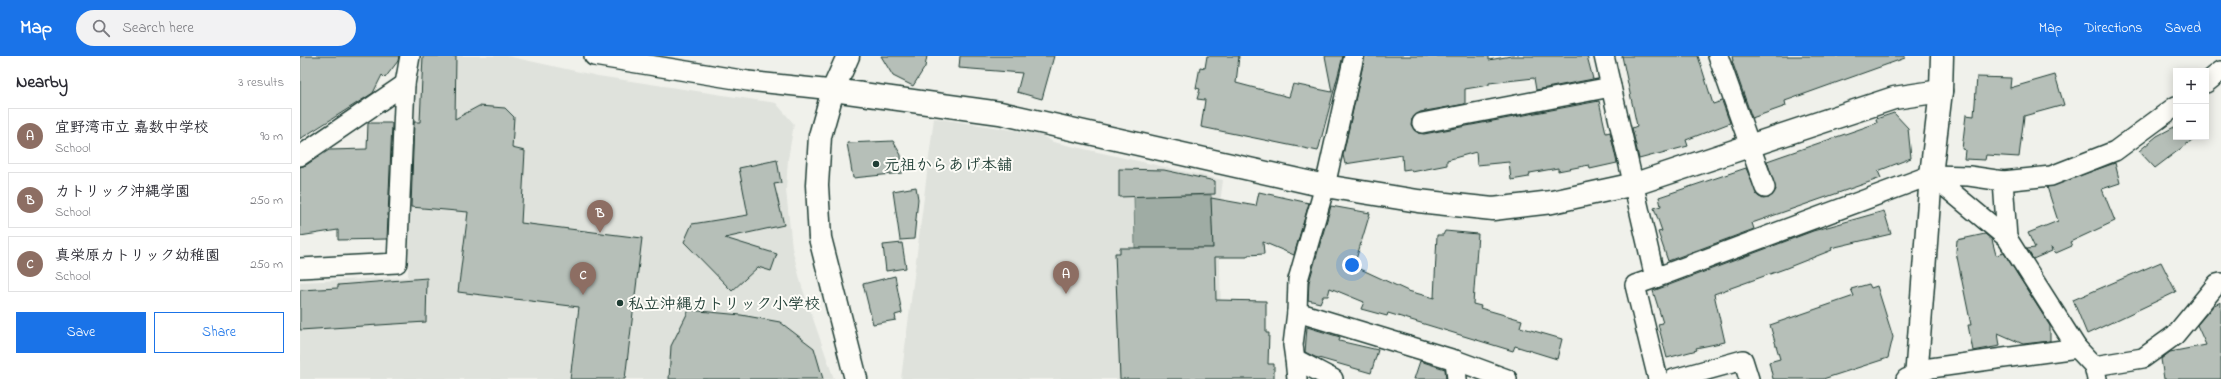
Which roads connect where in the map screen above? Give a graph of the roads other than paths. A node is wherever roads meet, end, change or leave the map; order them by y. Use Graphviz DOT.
graph roads {
  1 [pos="410,56"];
  2 [pos="594,56"];
  3 [pos="848,56"];
  4 [pos="1354,56"];
  5 [pos="1604,56"];
  6 [pos="1718,56"];
  7 [pos="1942,56"];
  8 [pos="2221,71"];
  9 [pos="2209,81"];
  10 [pos="406,84"];
  11 [pos="1611,87"];
  12 [pos="833,90"];
  13 [pos="1941,91"];
  14 [pos="2173,108"];
  15 [pos="1422,122"];
  16 [pos="1749,148"];
  17 [pos="300,156"];
  18 [pos="1931,175"];
  19 [pos="2003,181"];
  20 [pos="1635,184"];
  21 [pos="1324,186"];
  22 [pos="1764,188"];
  23 [pos="2007,238"];
  24 [pos="300,268"];
  25 [pos="1655,278"];
  26 [pos="2221,283"];
  27 [pos="1297,312"];
  28 [pos="2077,348"];
  29 [pos="1295,360"];
  30 [pos="1455,360"];
  31 [pos="2096,372"];
  32 [pos="1912,378"];
  33 [pos="856,379"];
  34 [pos="1297,379"];
  35 [pos="1333,379"];
  36 [pos="1457,379"];
  37 [pos="1507,379"];
  38 [pos="1658,379"];
  39 [pos="1674,379"];
  40 [pos="1749,379"];
  1 -- 10 [label="street"];
  2 -- 12 [label="street"];
  3 -- 12 [label="street"];
  4 -- 21 [label="street"];
  5 -- 11 [label="street"];
  6 -- 16 [label="street"];
  7 -- 13 [label="street"];
  8 -- 9 [label="street"];
  10 -- 17 [label="street"];
  10 -- 24 [label="street"];
  11 -- 15 [label="street"];
  11 -- 20 [label="street"];
  12 -- 21 [label="street"];
  12 -- 33 [label="street"];
  13 -- 16 [label="street"];
  13 -- 18 [label="street"];
  14 -- 19 [label="street"];
  16 -- 20 [label="street"];
  16 -- 22 [label="street"];
  18 -- 19 [label="street"];
  18 -- 23 [label="street"];
  18 -- 25 [label="street"];
  18 -- 32 [label="street"];
  19 -- 23 [label="street"];
  20 -- 21 [label="street"];
  20 -- 25 [label="street"];
  21 -- 27 [label="street"];
  23 -- 28 [label="street"];
  25 -- 38 [label="street"];
  26 -- 31 [label="street"];
  27 -- 29 [label="street"];
  27 -- 30 [label="street"];
  28 -- 31 [label="street"];
  28 -- 32 [label="street"];
  29 -- 34 [label="street"];
  29 -- 35 [label="street"];
  30 -- 36 [label="street"];
  30 -- 37 [label="street"];
  39 -- 40 [label="street"];
}
